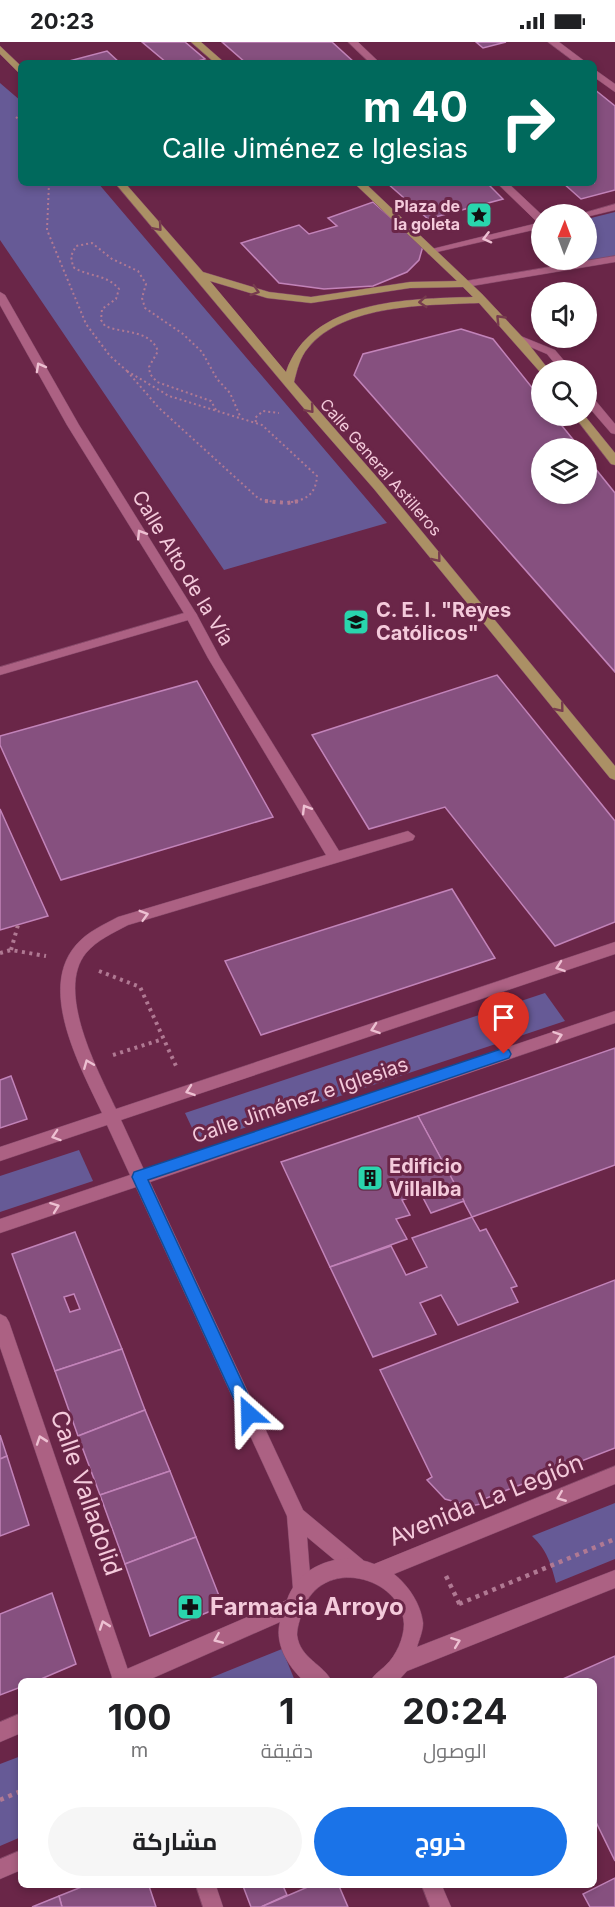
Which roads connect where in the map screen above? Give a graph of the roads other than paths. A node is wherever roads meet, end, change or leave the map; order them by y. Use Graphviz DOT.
graph roads {
  1 [pos="196,42"];
  2 [pos="353,42"];
  3 [pos="554,42"];
  4 [pos="0,49"];
  5 [pos="217,60"];
  6 [pos="372,60"];
  7 [pos="578,60"];
  8 [pos="18,69"];
  9 [pos="597,74"];
  10 [pos="615,76"];
  11 [pos="603,79"];
  12 [pos="615,89"];
  13 [pos="123,186"];
  14 [pos="362,186"];
  15 [pos="505,186"];
  16 [pos="615,207"];
  17 [pos="597,211"];
  18 [pos="531,212"];
  19 [pos="531,226"];
  20 [pos="432,252"];
  21 [pos="615,259"];
  22 [pos="597,261"];
  23 [pos="541,270"];
  24 [pos="199,274"];
  25 [pos="466,284"];
  26 [pos="0,295"];
  27 [pos="482,300"];
  28 [pos="518,338"];
  29 [pos="536,360"];
  30 [pos="558,360"];
  31 [pos="288,382"];
  32 [pos="597,409"];
  33 [pos="587,426"];
  34 [pos="615,431"];
  35 [pos="615,461"];
  36 [pos="191,615"];
  37 [pos="0,671"];
  38 [pos="615,774"];
  39 [pos="408,836"];
  40 [pos="336,859"];
  41 [pos="615,948"];
  42 [pos="615,1017"];
  43 [pos="112,1118"];
  44 [pos="0,1154"];
  45 [pos="140,1177"];
  46 [pos="0,1226"];
  47 [pos="0,1322"];
  48 [pos="615,1475"];
  49 [pos="296,1516"];
  50 [pos="356,1566"];
  51 [pos="377,1572"];
  52 [pos="615,1579"];
  53 [pos="302,1588"];
  54 [pos="291,1608"];
  55 [pos="390,1676"];
  56 [pos="120,1678"];
  57 [pos="128,1678"];
  58 [pos="317,1678"];
  59 [pos="18,1724"];
  60 [pos="0,1732"];
  61 [pos="18,1861"];
  62 [pos="0,1869"];
  63 [pos="207,1888"];
  64 [pos="433,1888"];
  65 [pos="213,1907"];
  66 [pos="441,1907"];
  1 -- 5 [label="main road"];
  2 -- 6 [label="street"];
  3 -- 7 [label="street"];
  4 -- 8 [label="main road"];
  9 -- 11 [label="street"];
  10 -- 11 [label="street"];
  11 -- 12 [label="street"];
  13 -- 24 [label="main road, Calle General Astilleros, one-way"];
  14 -- 20 [label="main road"];
  15 -- 18 [label="street"];
  16 -- 17 [label="street"];
  19 -- 20 [label="street, one-way"];
  20 -- 25 [label="main road"];
  21 -- 22 [label="street"];
  23 -- 25 [label="street"];
  24 -- 25 [label="main road, one-way"];
  24 -- 31 [label="main road, Calle General Astilleros"];
  25 -- 27 [label="main road"];
  36 -- 26 [label="street, Calle Alto de la Vía, one-way"];
  28 -- 27 [label="main road, one-way"];
  27 -- 31 [label="main road, one-way"];
  28 -- 29 [label="main road"];
  28 -- 30 [label="street"];
  31 -- 38 [label="main road, Calle General Astilleros, one-way"];
  32 -- 34 [label="street"];
  33 -- 35 [label="main road"];
  36 -- 37 [label="street"];
  40 -- 36 [label="street, Calle Alto de la Vía, one-way"];
  39 -- 40 [label="street"];
  43 -- 40 [label="street, one-way"];
  41 -- 43 [label="street, one-way"];
  45 -- 42 [label="street, Calle Jiménez e Iglesias, one-way"];
  43 -- 44 [label="street, one-way"];
  43 -- 45 [label="street"];
  46 -- 45 [label="street, Calle Jiménez e Iglesias, one-way"];
  45 -- 49 [label="street"];
  56 -- 47 [label="street, Calle Valladolid, one-way"];
  48 -- 51 [label="street, Avenida La Legión, one-way"];
  49 -- 50 [label="street"];
  49 -- 53 [label="street"];
  50 -- 51 [label="street"];
  50 -- 53 [label="street"];
  51 -- 55 [label="street"];
  55 -- 52 [label="street, one-way"];
  53 -- 54 [label="street"];
  54 -- 57 [label="street, one-way"];
  54 -- 58 [label="street"];
  59 -- 60 [label="street"];
  61 -- 62 [label="street"];
  63 -- 65 [label="street"];
  64 -- 66 [label="street"];
}
